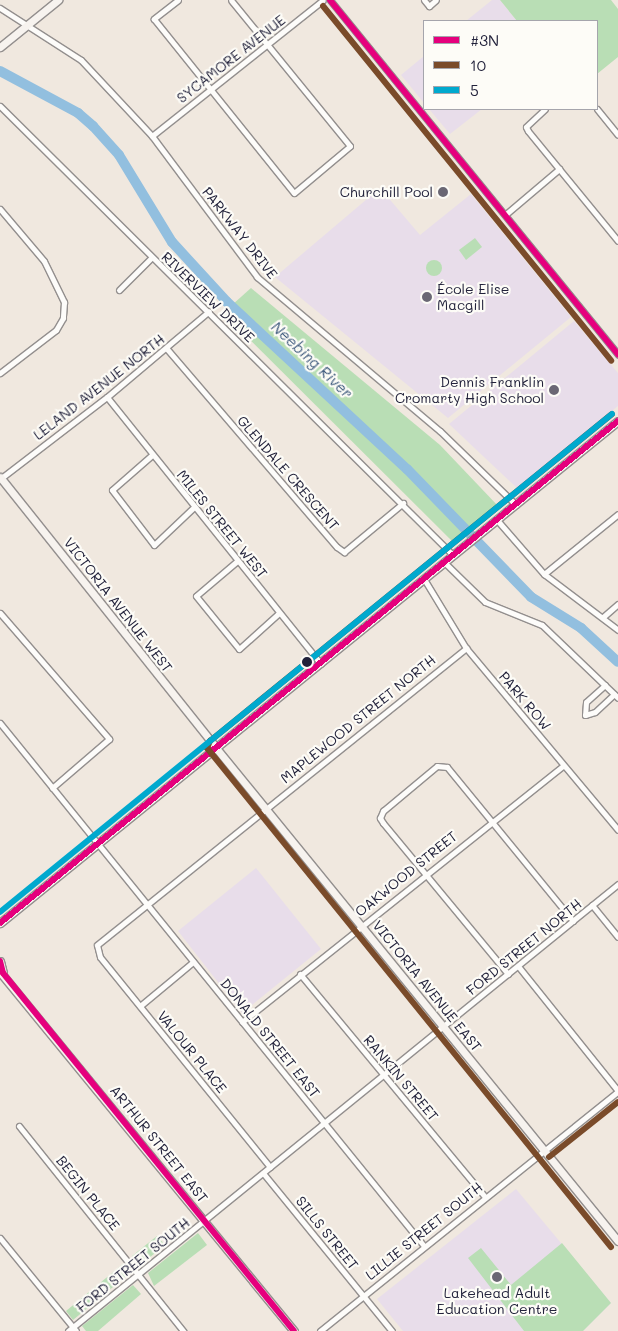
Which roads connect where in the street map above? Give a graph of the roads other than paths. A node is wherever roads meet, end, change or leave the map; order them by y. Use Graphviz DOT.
graph roads {
  1 [pos="58,0"];
  2 [pos="178,0"];
  3 [pos="231,0"];
  4 [pos="323,0"];
  5 [pos="330,0"];
  6 [pos="424,0"];
  7 [pos="436,0"];
  8 [pos="0,8"];
  9 [pos="27,26"];
  10 [pos="269,45"];
  11 [pos="2,46"];
  12 [pos="211,89"];
  13 [pos="0,106"];
  14 [pos="544,110"];
  15 [pos="598,110"];
  16 [pos="618,135"];
  17 [pos="152,136"];
  18 [pos="559,170"];
  19 [pos="0,209"];
  20 [pos="506,214"];
  21 [pos="618,241"];
  22 [pos="151,258"];
  23 [pos="119,290"];
  24 [pos="209,312"];
  25 [pos="167,349"];
  26 [pos="618,355"];
  27 [pos="0,373"];
  28 [pos="107,397"];
  29 [pos="618,420"];
  30 [pos="152,455"];
  31 [pos="0,478"];
  32 [pos="403,503"];
  33 [pos="516,505"];
  34 [pos="194,507"];
  35 [pos="618,514"];
  36 [pos="497,520"];
  37 [pos="456,553"];
  38 [pos="236,562"];
  39 [pos="444,562"];
  40 [pos="544,574"];
  41 [pos="424,579"];
  42 [pos="618,604"];
  43 [pos="0,613"];
  44 [pos="279,613"];
  45 [pos="603,617"];
  46 [pos="618,630"];
  47 [pos="466,648"];
  48 [pos="321,664"];
  49 [pos="605,685"];
  50 [pos="616,696"];
  51 [pos="0,723"];
  52 [pos="216,748"];
  53 [pos="564,766"];
  54 [pos="52,788"];
  55 [pos="265,808"];
  56 [pos="491,821"];
  57 [pos="618,830"];
  58 [pos="97,845"];
  59 [pos="425,873"];
  60 [pos="618,884"];
  61 [pos="145,904"];
  62 [pos="592,905"];
  63 [pos="573,921"];
  64 [pos="0,923"];
  65 [pos="361,924"];
  66 [pos="618,937"];
  67 [pos="97,951"];
  68 [pos="0,961"];
  69 [pos="193,962"];
  70 [pos="518,966"];
  71 [pos="1,972"];
  72 [pos="300,974"];
  73 [pos="508,974"];
  74 [pos="140,1006"];
  75 [pos="242,1022"];
  76 [pos="444,1027"];
  77 [pos="384,1075"];
  78 [pos="618,1091"];
  79 [pos="325,1122"];
  80 [pos="19,1126"];
  81 [pos="544,1150"];
  82 [pos="270,1167"];
  83 [pos="263,1173"];
  84 [pos="484,1196"];
  85 [pos="206,1221"];
  86 [pos="0,1238"];
  87 [pos="618,1241"];
  88 [pos="424,1246"];
  89 [pos="139,1274"];
  90 [pos="363,1296"];
  91 [pos="73,1330"];
  92 [pos="182,1331"];
  93 [pos="294,1331"];
  94 [pos="320,1331"];
  95 [pos="392,1331"];
  1 -- 9 [label="main road"];
  2 -- 12 [label="street"];
  3 -- 10 [label="street"];
  4 -- 10 [label="street, SYCAMORE AVENUE"];
  5 -- 20 [label="street"];
  6 -- 7 [label="street"];
  8 -- 9 [label="street, PARKWAY DRIVE"];
  9 -- 11 [label="main road"];
  9 -- 17 [label="street, PARKWAY DRIVE"];
  10 -- 12 [label="street, SYCAMORE AVENUE"];
  10 -- 12 [label="street"];
  12 -- 17 [label="street, SYCAMORE AVENUE"];
  13 -- 22 [label="street, RIVERVIEW DRIVE"];
  14 -- 18 [label="street"];
  15 -- 16 [label="street"];
  17 -- 33 [label="street, PARKWAY DRIVE"];
  18 -- 20 [label="street"];
  18 -- 21 [label="street"];
  19 -- 27 [label="street"];
  20 -- 26 [label="street"];
  22 -- 23 [label="street"];
  22 -- 24 [label="street, RIVERVIEW DRIVE"];
  24 -- 25 [label="street, LELAND AVENUE NORTH"];
  24 -- 32 [label="street, RIVERVIEW DRIVE"];
  25 -- 28 [label="street, LELAND AVENUE NORTH"];
  25 -- 32 [label="street, GLENDALE CRESCENT"];
  28 -- 30 [label="street, MILES STREET WEST"];
  28 -- 31 [label="street, LELAND AVENUE NORTH"];
  29 -- 33 [label="main road"];
  30 -- 34 [label="street, MILES STREET WEST"];
  30 -- 34 [label="street"];
  31 -- 52 [label="main road, VICTORIA AVENUE WEST"];
  32 -- 37 [label="street, RIVERVIEW DRIVE"];
  33 -- 36 [label="main road"];
  34 -- 38 [label="street, MILES STREET WEST"];
  35 -- 40 [label="street"];
  36 -- 37 [label="main road"];
  36 -- 40 [label="street"];
  37 -- 39 [label="main road"];
  38 -- 44 [label="street, MILES STREET WEST"];
  38 -- 44 [label="street"];
  39 -- 41 [label="main road"];
  39 -- 49 [label="street"];
  40 -- 45 [label="street"];
  41 -- 47 [label="street, PARK ROW"];
  41 -- 48 [label="main road"];
  42 -- 45 [label="street"];
  43 -- 54 [label="street"];
  44 -- 48 [label="street, MILES STREET WEST"];
  45 -- 46 [label="street"];
  47 -- 53 [label="street, PARK ROW"];
  47 -- 55 [label="street, MAPLEWOOD STREET NORTH"];
  48 -- 52 [label="main road"];
  49 -- 50 [label="street"];
  49 -- 50 [label="street"];
  51 -- 54 [label="street, DONALD STREET EAST"];
  52 -- 55 [label="main road, VICTORIA AVENUE EAST"];
  52 -- 58 [label="main road"];
  53 -- 56 [label="street, OAKWOOD STREET"];
  53 -- 57 [label="street, PARK ROW"];
  54 -- 58 [label="street, DONALD STREET EAST"];
  55 -- 61 [label="street, MAPLEWOOD STREET NORTH"];
  55 -- 65 [label="main road, VICTORIA AVENUE EAST"];
  56 -- 59 [label="street, OAKWOOD STREET"];
  56 -- 59 [label="street"];
  56 -- 63 [label="street"];
  58 -- 61 [label="street, DONALD STREET EAST"];
  58 -- 64 [label="main road"];
  59 -- 65 [label="street, OAKWOOD STREET"];
  59 -- 73 [label="street"];
  60 -- 62 [label="street, FORD STREET NORTH"];
  61 -- 67 [label="street, MAPLEWOOD STREET NORTH"];
  61 -- 69 [label="street, DONALD STREET EAST"];
  62 -- 63 [label="street, FORD STREET NORTH"];
  62 -- 66 [label="street"];
  63 -- 70 [label="street, FORD STREET NORTH"];
  65 -- 72 [label="street, OAKWOOD STREET"];
  65 -- 76 [label="main road, VICTORIA AVENUE EAST"];
  67 -- 74 [label="street, VALOUR PLACE"];
  68 -- 71 [label="main road, ARTHUR STREET EAST"];
  69 -- 74 [label="street"];
  69 -- 75 [label="street, DONALD STREET EAST"];
  70 -- 73 [label="street, FORD STREET NORTH"];
  70 -- 78 [label="street"];
  71 -- 85 [label="main road, ARTHUR STREET EAST"];
  72 -- 75 [label="street, OAKWOOD STREET"];
  72 -- 77 [label="street, RANKIN STREET"];
  73 -- 76 [label="street, FORD STREET NORTH"];
  74 -- 82 [label="street, VALOUR PLACE"];
  75 -- 79 [label="street, DONALD STREET EAST"];
  76 -- 77 [label="street, FORD STREET SOUTH"];
  76 -- 81 [label="main road, VICTORIA AVENUE EAST"];
  77 -- 79 [label="street, FORD STREET SOUTH"];
  77 -- 84 [label="street, RANKIN STREET"];
  78 -- 81 [label="street, LILLIE STREET SOUTH"];
  79 -- 82 [label="street, FORD STREET SOUTH"];
  79 -- 88 [label="street, DONALD STREET EAST"];
  80 -- 89 [label="street, BEGIN PLACE"];
  81 -- 84 [label="street, LILLIE STREET SOUTH"];
  81 -- 87 [label="main road, VICTORIA AVENUE EAST"];
  82 -- 83 [label="street, FORD STREET SOUTH"];
  83 -- 85 [label="street, FORD STREET SOUTH"];
  83 -- 90 [label="street, SILLS STREET"];
  84 -- 88 [label="street, LILLIE STREET SOUTH"];
  85 -- 89 [label="street, FORD STREET SOUTH"];
  85 -- 93 [label="main road, ARTHUR STREET EAST"];
  86 -- 91 [label="street"];
  88 -- 90 [label="street, LILLIE STREET SOUTH"];
  89 -- 91 [label="street, FORD STREET SOUTH"];
  89 -- 92 [label="street, BEGIN PLACE"];
  90 -- 94 [label="street, LILLIE STREET SOUTH"];
  90 -- 95 [label="street, SILLS STREET"];
}
